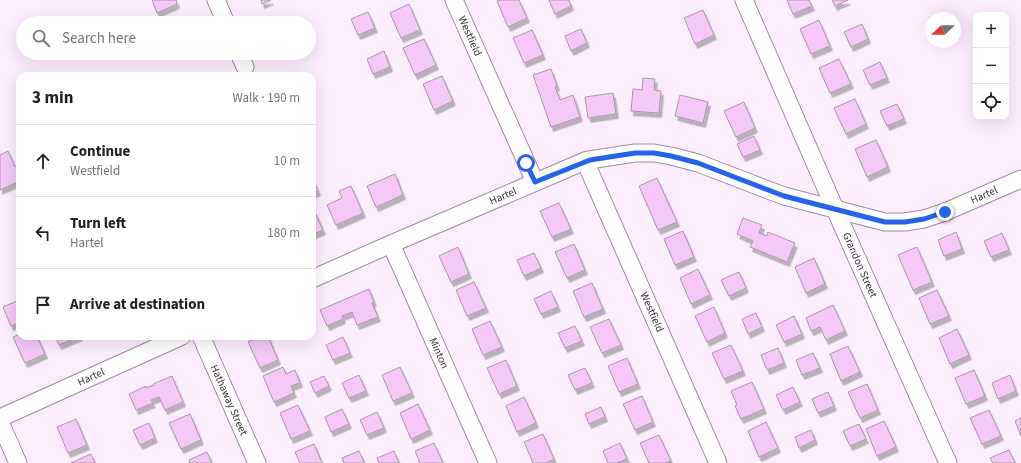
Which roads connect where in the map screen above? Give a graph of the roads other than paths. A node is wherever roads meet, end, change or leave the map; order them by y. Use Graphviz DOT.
graph roads {
  1 [pos="216,0"];
  2 [pos="454,0"];
  3 [pos="744,0"];
  4 [pos="223,16"];
  5 [pos="585,161"];
  6 [pos="1021,179"];
  7 [pos="535,182"];
  8 [pos="835,209"];
  9 [pos="391,244"];
  10 [pos="316,277"];
  11 [pos="173,340"];
  12 [pos="202,340"];
  13 [pos="0,418"];
  14 [pos="0,422"];
  15 [pos="18,463"];
  16 [pos="257,463"];
  17 [pos="488,463"];
  18 [pos="718,463"];
  19 [pos="948,463"];
  1 -- 4 [label="street"];
  2 -- 7 [label="street, Westfield"];
  3 -- 8 [label="street, Grandon Street"];
  5 -- 7 [label="street, Hartel"];
  5 -- 8 [label="street, Hartel"];
  5 -- 18 [label="street, Westfield"];
  6 -- 8 [label="street, Hartel"];
  7 -- 9 [label="street, Hartel"];
  8 -- 19 [label="street, Grandon Street"];
  9 -- 10 [label="street, Hartel"];
  9 -- 17 [label="street, Minton"];
  11 -- 13 [label="street, Hartel"];
  12 -- 16 [label="street, Hathaway Street"];
  14 -- 15 [label="street"];
}
